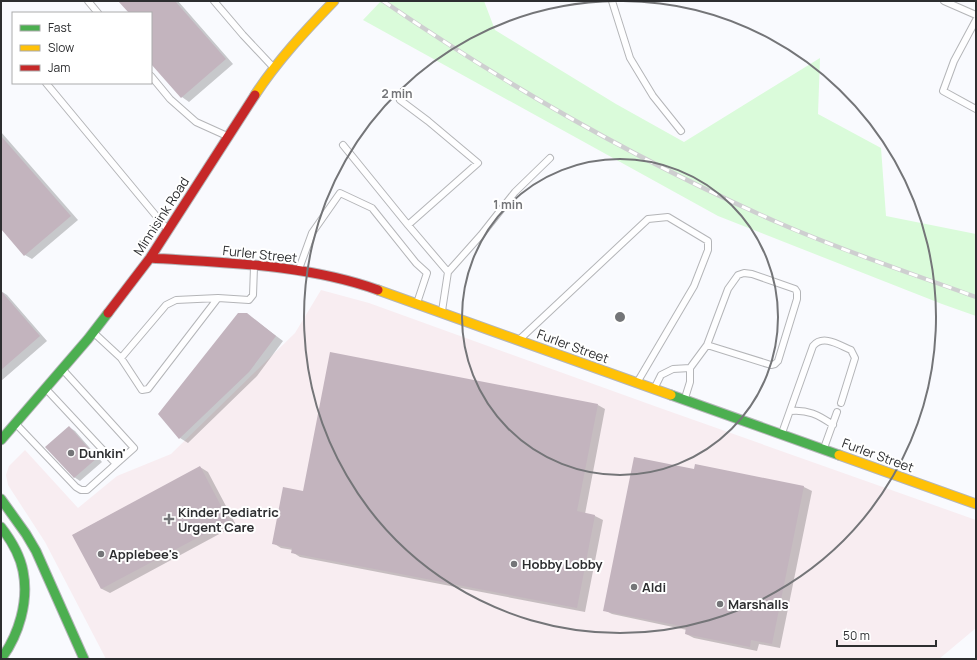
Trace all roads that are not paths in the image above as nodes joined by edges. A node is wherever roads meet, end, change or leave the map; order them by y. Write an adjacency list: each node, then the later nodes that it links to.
1 (88, 1): 6 (lane)
2 (214, 1): 9 (lane)
3 (612, 1): 14 (lane)
4 (944, 1): 7 (lane)
5 (333, 2): 9 (main road, Minnisink Road)
6 (97, 12)
7 (976, 15)
8 (976, 20): 13 (lane)
9 (274, 68): 15 (main road, Minnisink Road)
10 (152, 77): 15 (lane)
11 (47, 84): 19 (lane)
12 (400, 100): 18 (lane)
13 (976, 109)
14 (681, 131)
15 (228, 136): 19 (main road, Minnisink Road)
16 (343, 145): 18 (lane)
17 (550, 158): 23 (lane)
18 (408, 225): 23 (lane)
19 (168, 230): 20 (main road, Minnisink Road)
20 (150, 258): 21 (main road, Furler Street); 27 (main road, Minnisink Road)
21 (255, 265): 22 (main road, Furler Street); 24 (lane)
22 (299, 270): 25 (main road, Furler Street); 25 (lane)
23 (448, 272): 26 (lane)
24 (218, 298): 30 (lane); 30 (lane)
25 (416, 304): 26 (main road, Furler Street)
26 (442, 313): 28 (main road, Furler Street)
27 (93, 332): 30 (lane); 32 (main road, Minnisink Road)
28 (519, 340): 33 (main road, Furler Street); 33 (lane)
29 (707, 345): 29 (lane); 31 (lane)
30 (121, 358)
31 (690, 368): 35 (lane); 36 (lane)
32 (62, 369): 34 (main road, Minnisink Road); 45 (lane)
33 (637, 383): 35 (main road, Furler Street)
34 (46, 389): 40 (main road, Minnisink Road); 45 (lane)
35 (654, 389): 36 (main road, Furler Street)
36 (684, 400): 42 (main road, Furler Street)
37 (841, 403): 38 (lane)
38 (790, 410): 41 (lane); 42 (lane)
39 (837, 412): 41 (lane)
40 (15, 423): 43 (main road, Minnisink Road); 45 (lane)
41 (833, 425): 44 (lane)
42 (781, 434): 44 (main road, Furler Street)
43 (1, 440)
44 (824, 449): 47 (main road, Furler Street)
45 (116, 464)
46 (1, 499): 50 (main road)
47 (976, 504)
48 (1, 527): 49 (main road)
49 (1, 659)
50 (84, 659)

